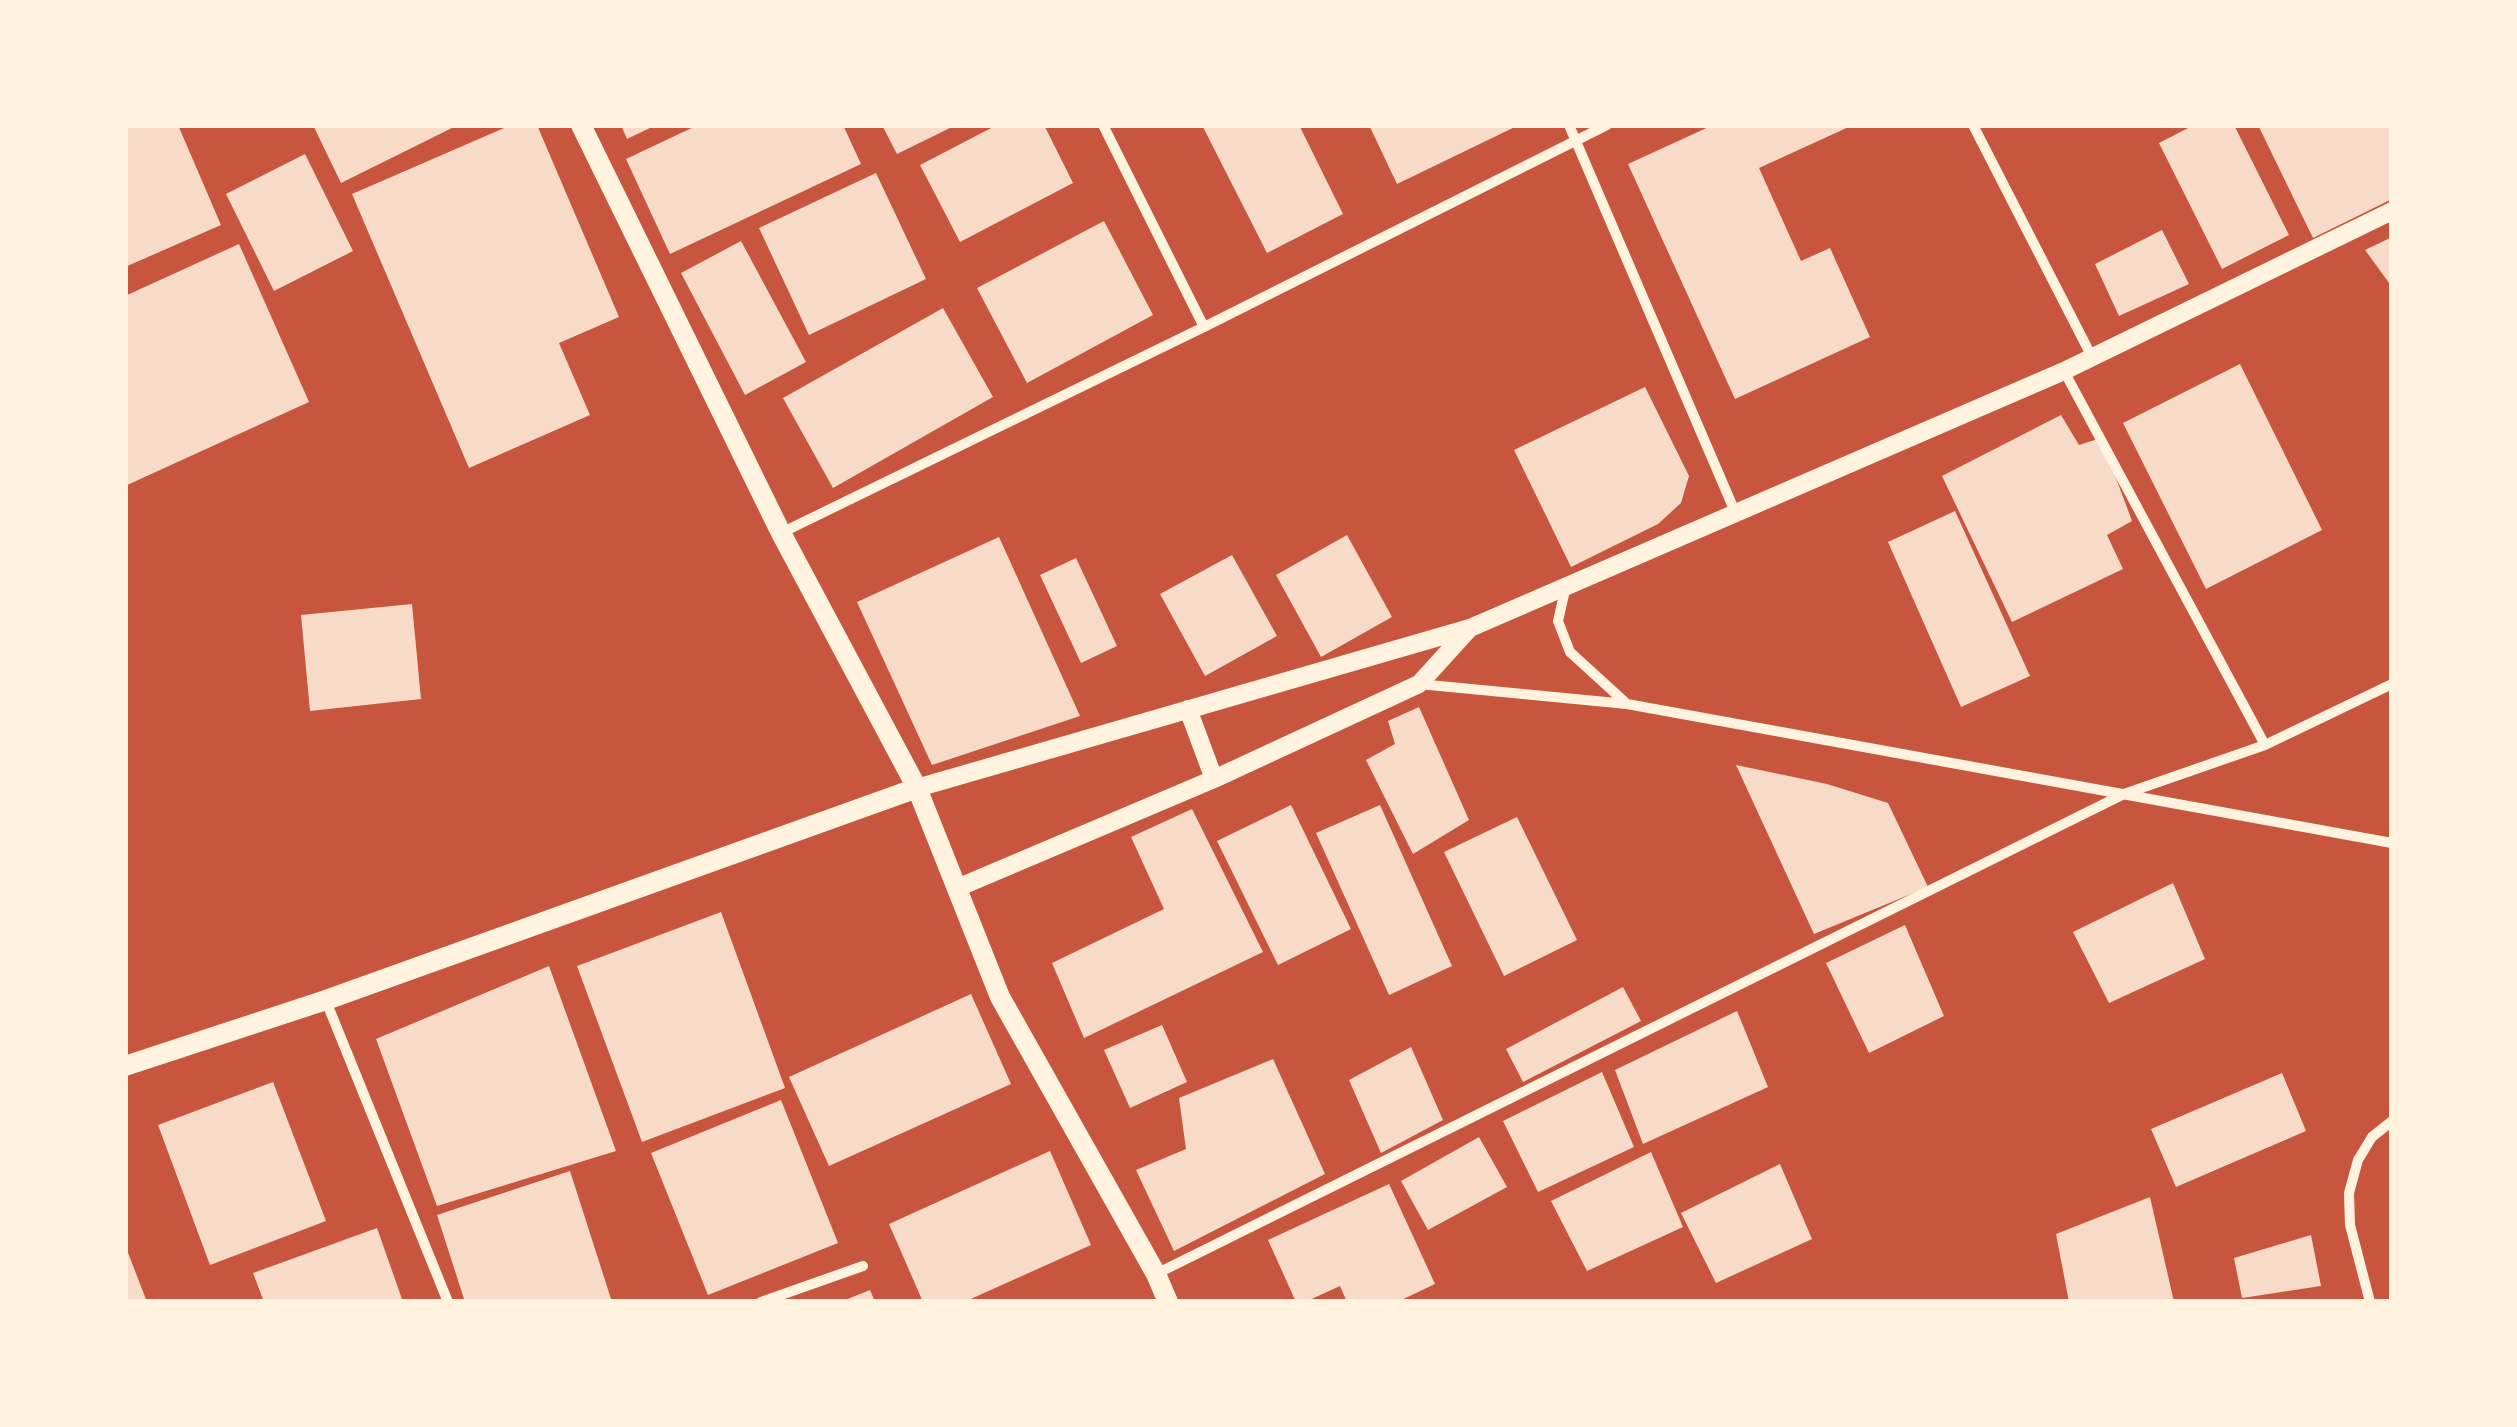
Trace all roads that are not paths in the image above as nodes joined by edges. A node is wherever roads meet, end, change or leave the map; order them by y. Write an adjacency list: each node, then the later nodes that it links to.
1 (582, 125): 12 (main road)
2 (1104, 125): 8 (street)
3 (1569, 125): 6 (street)
4 (1607, 125): 6 (street)
5 (1973, 125): 9 (street)
6 (1576, 140): 8 (street); 11 (street)
7 (2392, 211): 9 (street)
8 (1204, 327): 12 (street)
9 (2092, 357): 10 (street)
10 (2064, 371): 11 (street); 19 (street)
11 (1736, 515): 13 (street)
12 (780, 533): 21 (main road)
13 (1566, 586): 14 (street); 17 (street)
14 (1470, 628): 15 (street); 18 (street)
15 (1419, 684): 17 (street); 20 (street)
16 (2392, 684): 19 (street)
17 (1628, 704): 22 (street)
18 (1188, 710): 20 (street); 21 (street)
19 (2265, 745): 22 (street)
20 (1214, 779): 24 (street)
21 (917, 788): 24 (main road); 25 (main road)
22 (2124, 794): 23 (street); 29 (street)
23 (2392, 843)
24 (957, 888): 29 (main road)
25 (326, 1000): 26 (main road); 30 (street)
26 (125, 1066)
27 (2392, 1121): 33 (street)
28 (863, 1266): 31 (street)
29 (1156, 1274): 32 (main road)
30 (448, 1302)
31 (761, 1302)
32 (1168, 1302)
33 (2370, 1302)

